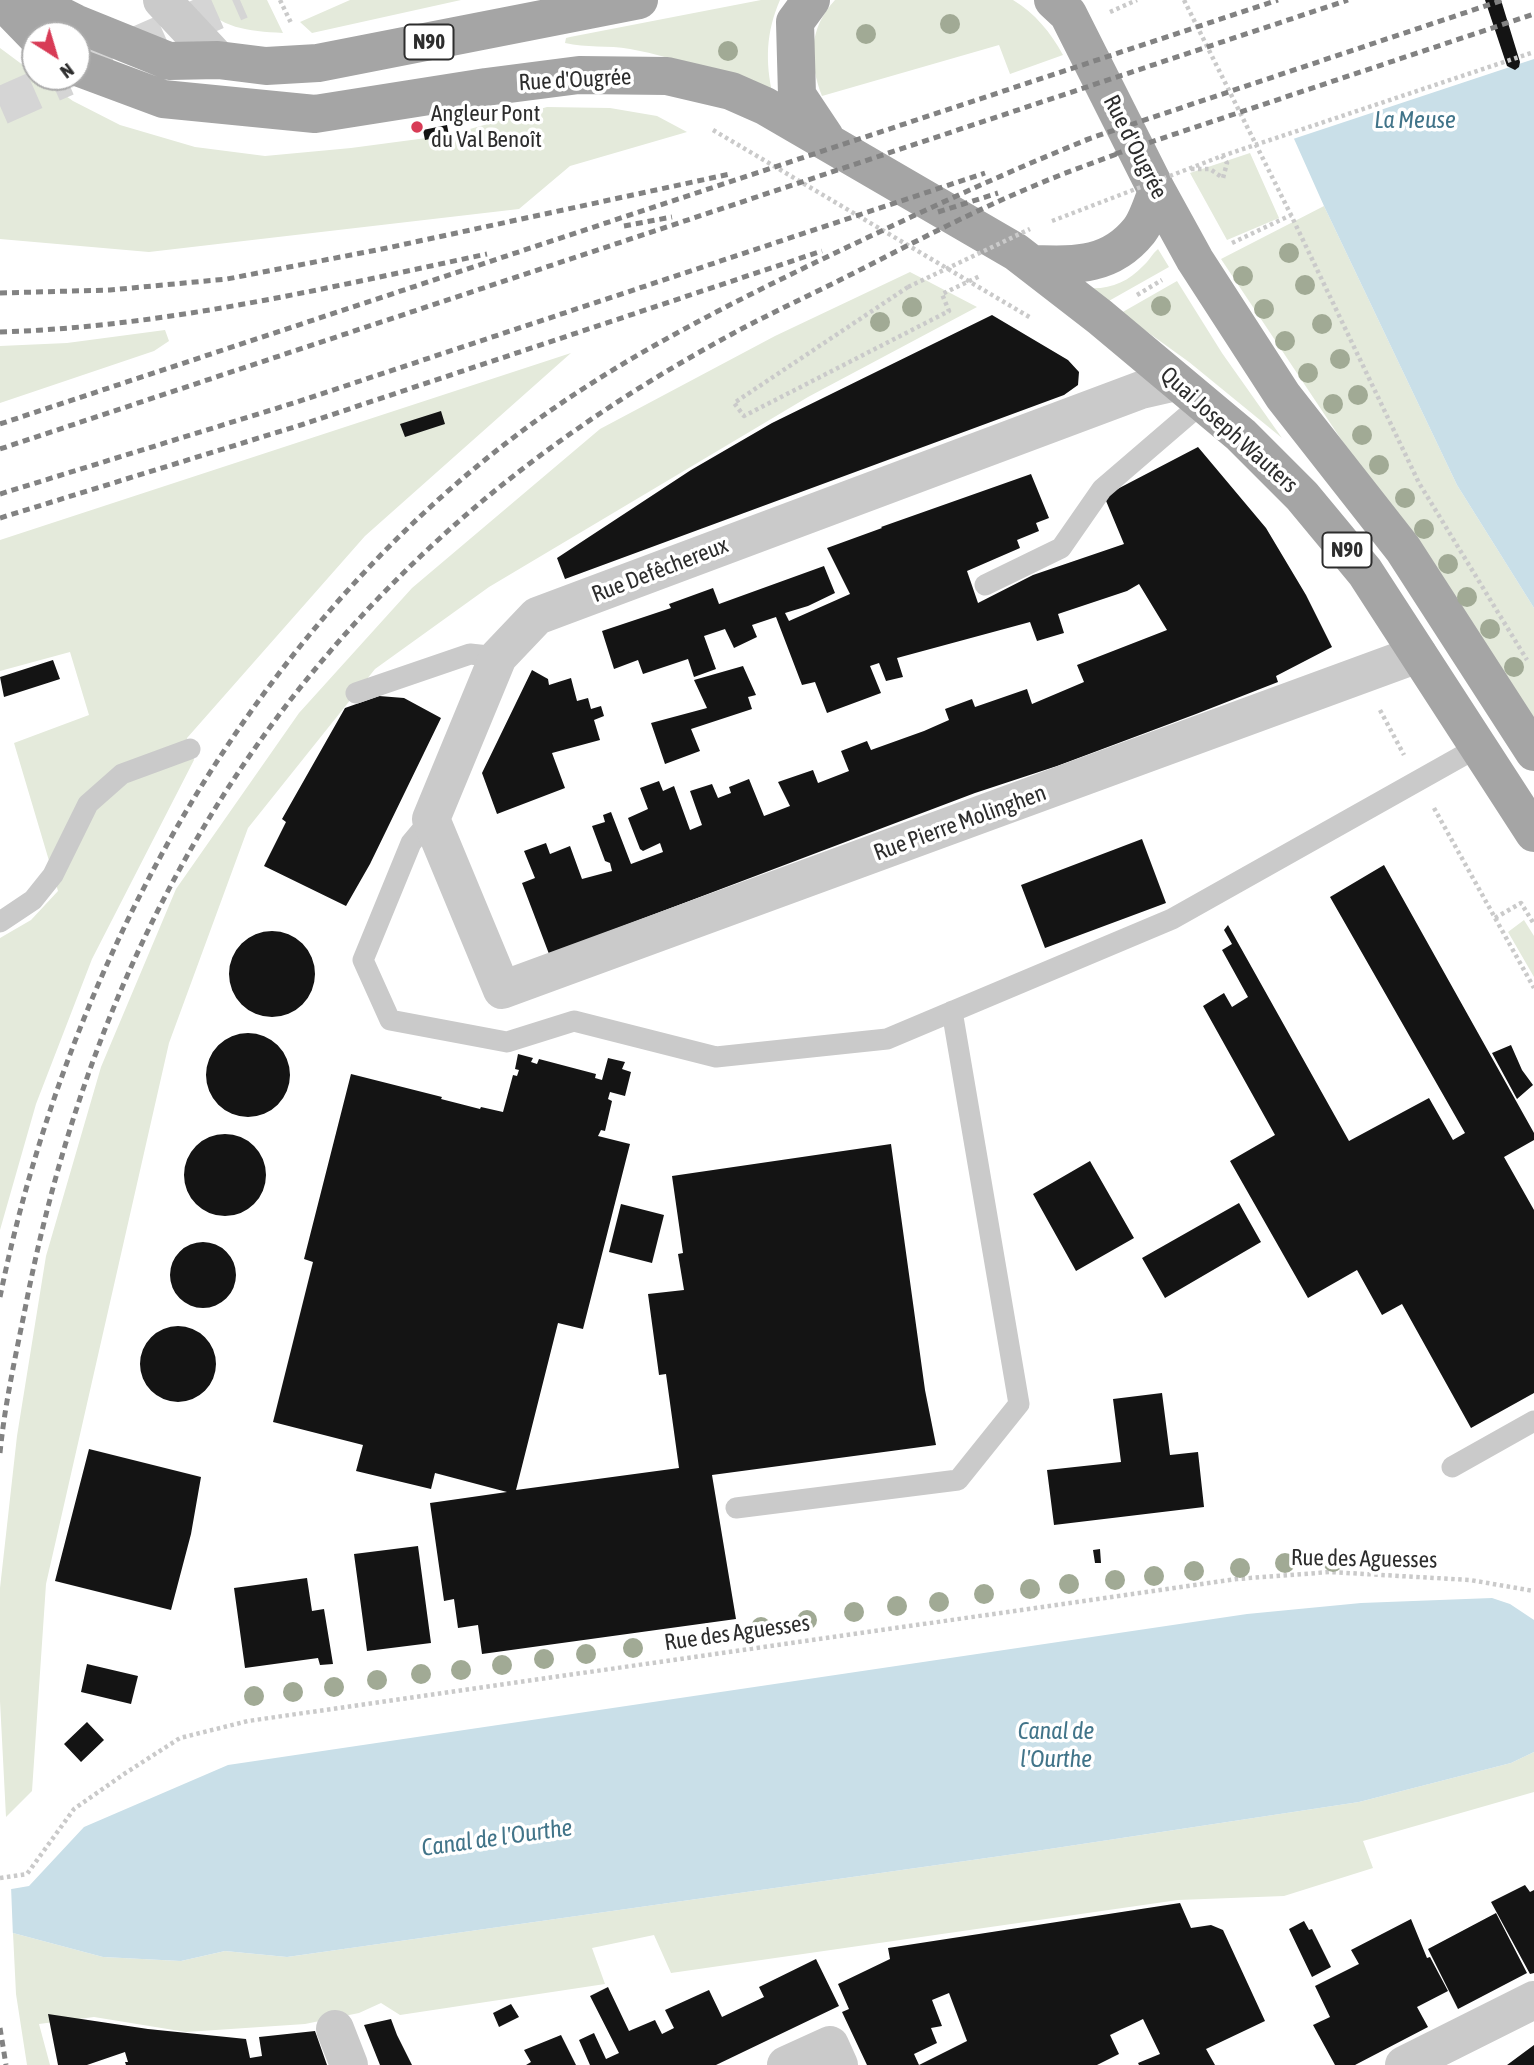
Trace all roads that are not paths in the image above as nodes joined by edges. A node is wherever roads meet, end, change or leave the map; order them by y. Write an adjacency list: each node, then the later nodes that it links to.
1 (1, 0): 7 (main road)
2 (30, 0): 8 (main road, N90)
3 (162, 0): 8 (street)
4 (639, 0): 8 (main road, N90)
5 (811, 0): 10 (main road, N90)
6 (1053, 0): 11 (main road, Rue d'Ougrée / N90)
7 (21, 21)
8 (218, 60)
9 (91, 73): 10 (main road, Rue d'Ougrée / N90)
10 (828, 141): 12 (main road, Rue d'Ougrée / N90)
11 (1170, 181): 12 (main road); 20 (main road, Rue d'Ougrée / N90)
12 (1032, 247): 13 (main road, Quai Joseph Wauters / N90)
13 (1189, 393): 14 (lane); 15 (main road, Quai Joseph Wauters / N90); 16 (street, Rue Defêchereux)
14 (985, 585)
15 (1418, 654): 18 (main road, Quai Joseph Wauters / N90); 21 (street, Rue Pierre Molinghen)
16 (498, 657): 17 (lane); 21 (street, Rue Defêchereux)
17 (356, 693)
18 (1478, 747): 22 (main road, Quai Joseph Wauters / N90); 24 (lane)
19 (190, 749): 23 (lane)
20 (1534, 752)
21 (430, 819): 24 (lane)
22 (1534, 833)
23 (0, 922)
24 (952, 1012): 27 (lane)
25 (1534, 1421): 26 (lane)
26 (1452, 1467)
27 (736, 1508)
28 (1534, 2000): 33 (street)
29 (335, 2029): 30 (street)
30 (349, 2065)
31 (786, 2065): 32 (street)
32 (839, 2065)
33 (1404, 2065)

